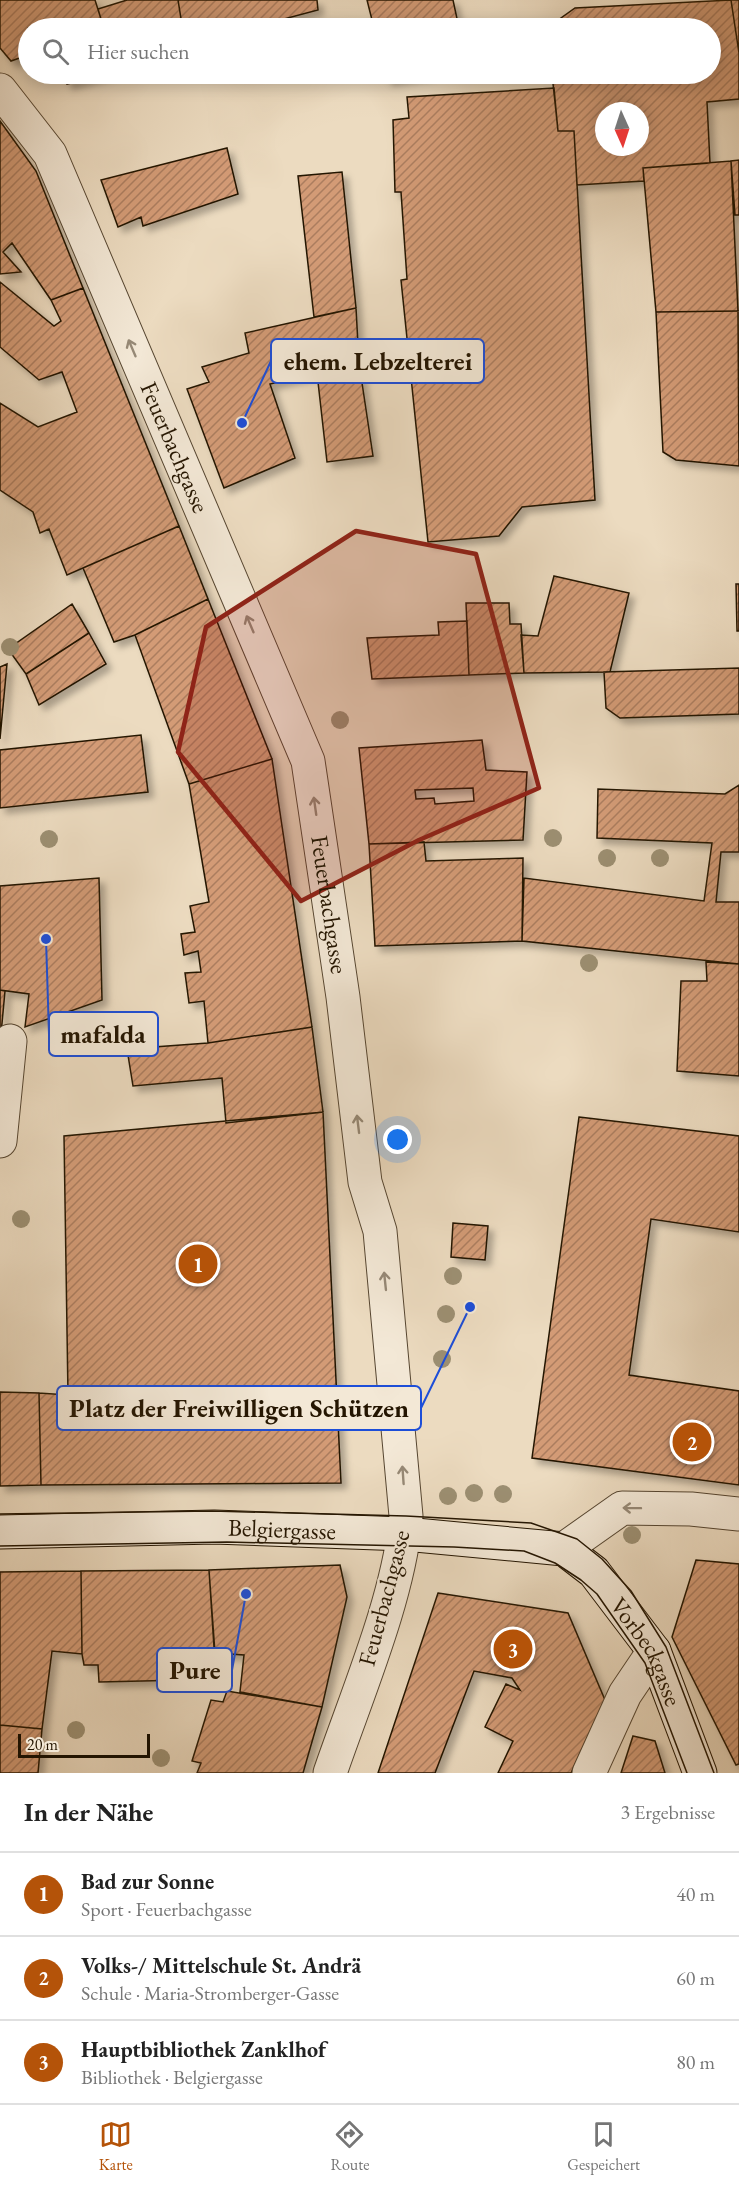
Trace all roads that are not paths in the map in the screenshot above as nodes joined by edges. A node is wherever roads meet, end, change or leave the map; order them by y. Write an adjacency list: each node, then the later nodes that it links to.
1 (0, 90): 6 (street, Feuerbachgasse, one-way to 1)
2 (10, 1041): 3 (street)
3 (0, 1140)
4 (739, 1514): 7 (street, one-way to 7)
5 (0, 1532): 6 (street, Belgiergasse)
6 (405, 1534): 7 (street, Belgiergasse); 9 (street, Feuerbachgasse)
7 (564, 1549): 8 (street, Vorbeckgasse)
8 (654, 1651): 10 (street); 11 (street, Vorbeckgasse)
9 (330, 1773)
10 (589, 1773)
11 (700, 1773)

